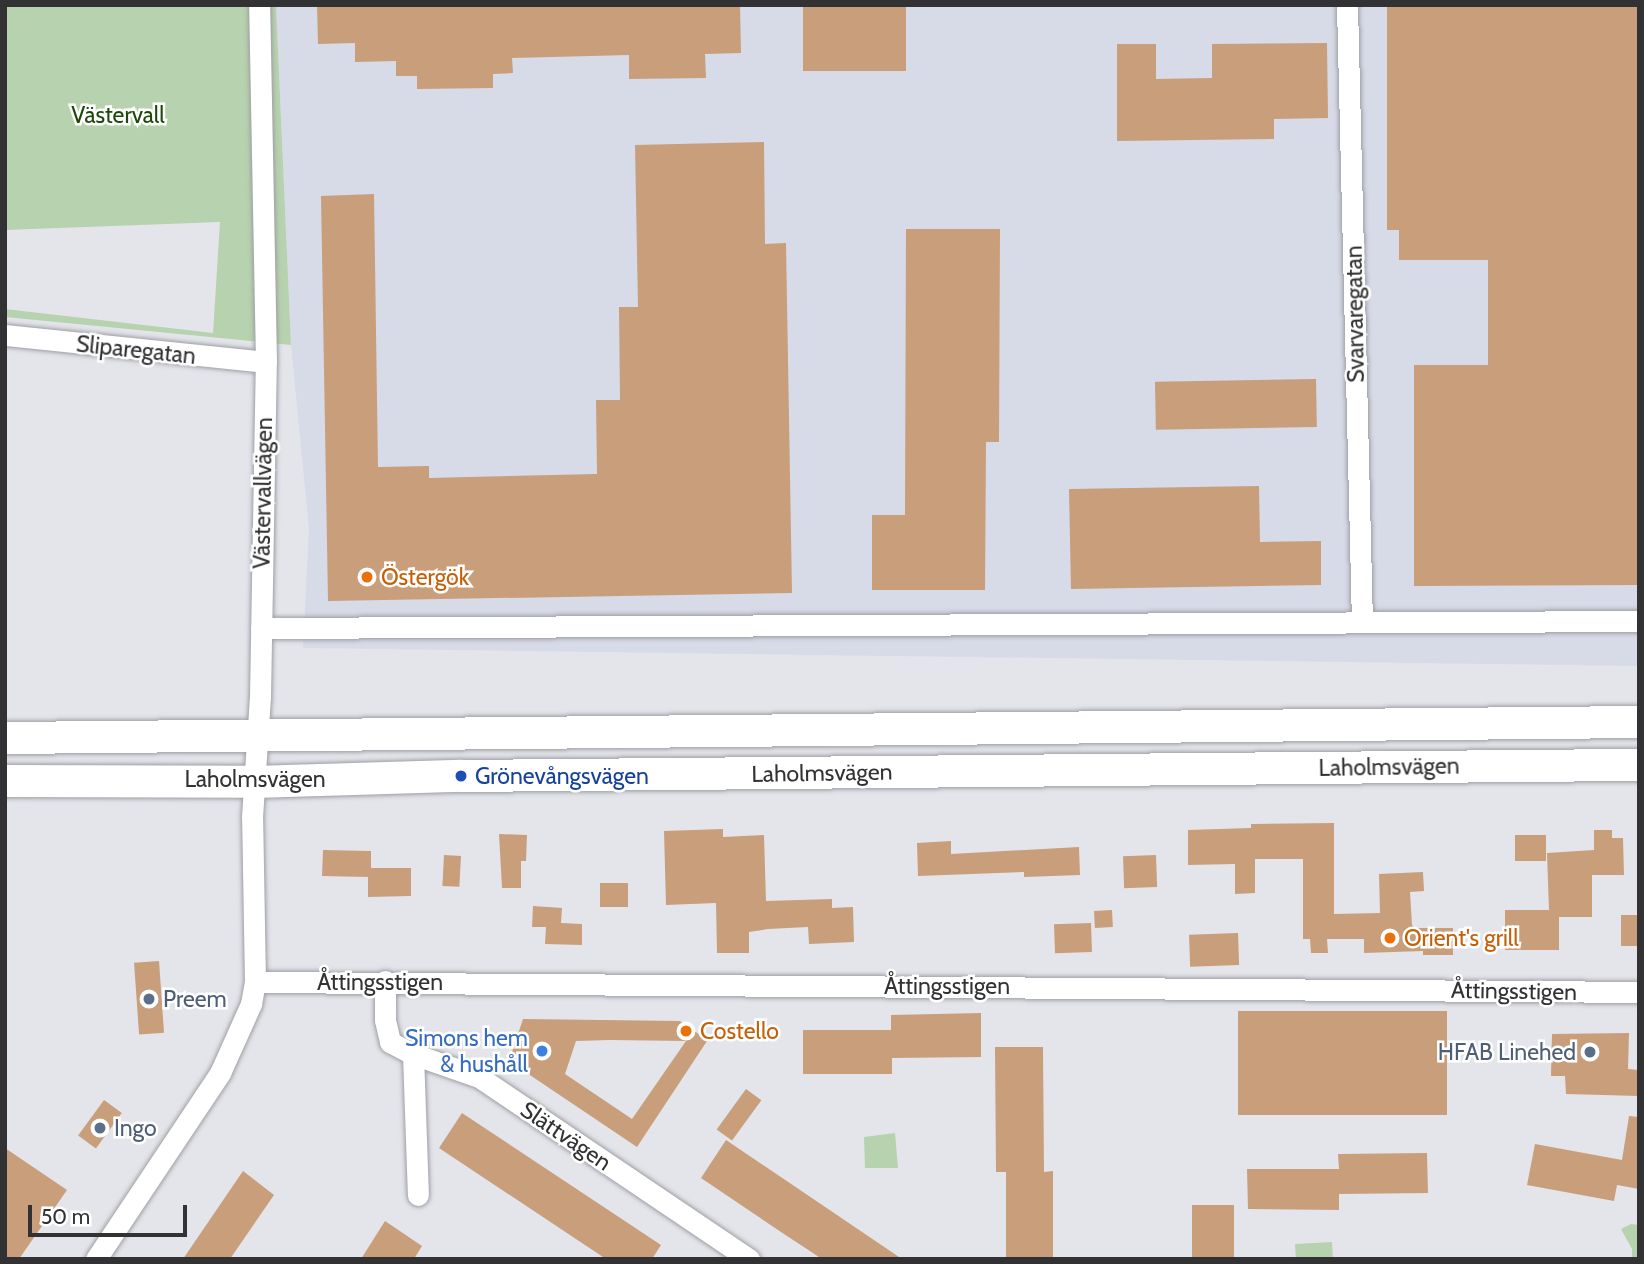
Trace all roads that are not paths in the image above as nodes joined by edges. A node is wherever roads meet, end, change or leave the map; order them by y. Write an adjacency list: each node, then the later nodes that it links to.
1 (259, 5): 4 (street, Västervallvägen)
2 (1347, 5): 6 (street, Svarvaregatan)
3 (5, 335): 4 (street, Sliparegatan)
4 (266, 362): 7 (street, Västervallvägen)
5 (1639, 621): 6 (street)
6 (1362, 622): 7 (street)
7 (261, 628): 9 (street, Västervallvägen)
8 (1639, 722): 9 (highway, Laholmsvägen)
9 (257, 736): 10 (highway, Laholmsvägen); 13 (street, Västervallvägen)
10 (5, 738)
11 (1639, 765): 13 (highway, Laholmsvägen)
12 (5, 781): 13 (highway, Laholmsvägen)
13 (254, 782): 15 (street, Västervallvägen)
14 (385, 981): 15 (street, Åttingsstigen); 16 (street, Åttingsstigen); 17 (street, Slättvägen)
15 (255, 982): 19 (street)
16 (1639, 992)
17 (413, 1054): 18 (street); 20 (street, Slättvägen)
18 (418, 1195)
19 (96, 1259)
20 (749, 1259)

